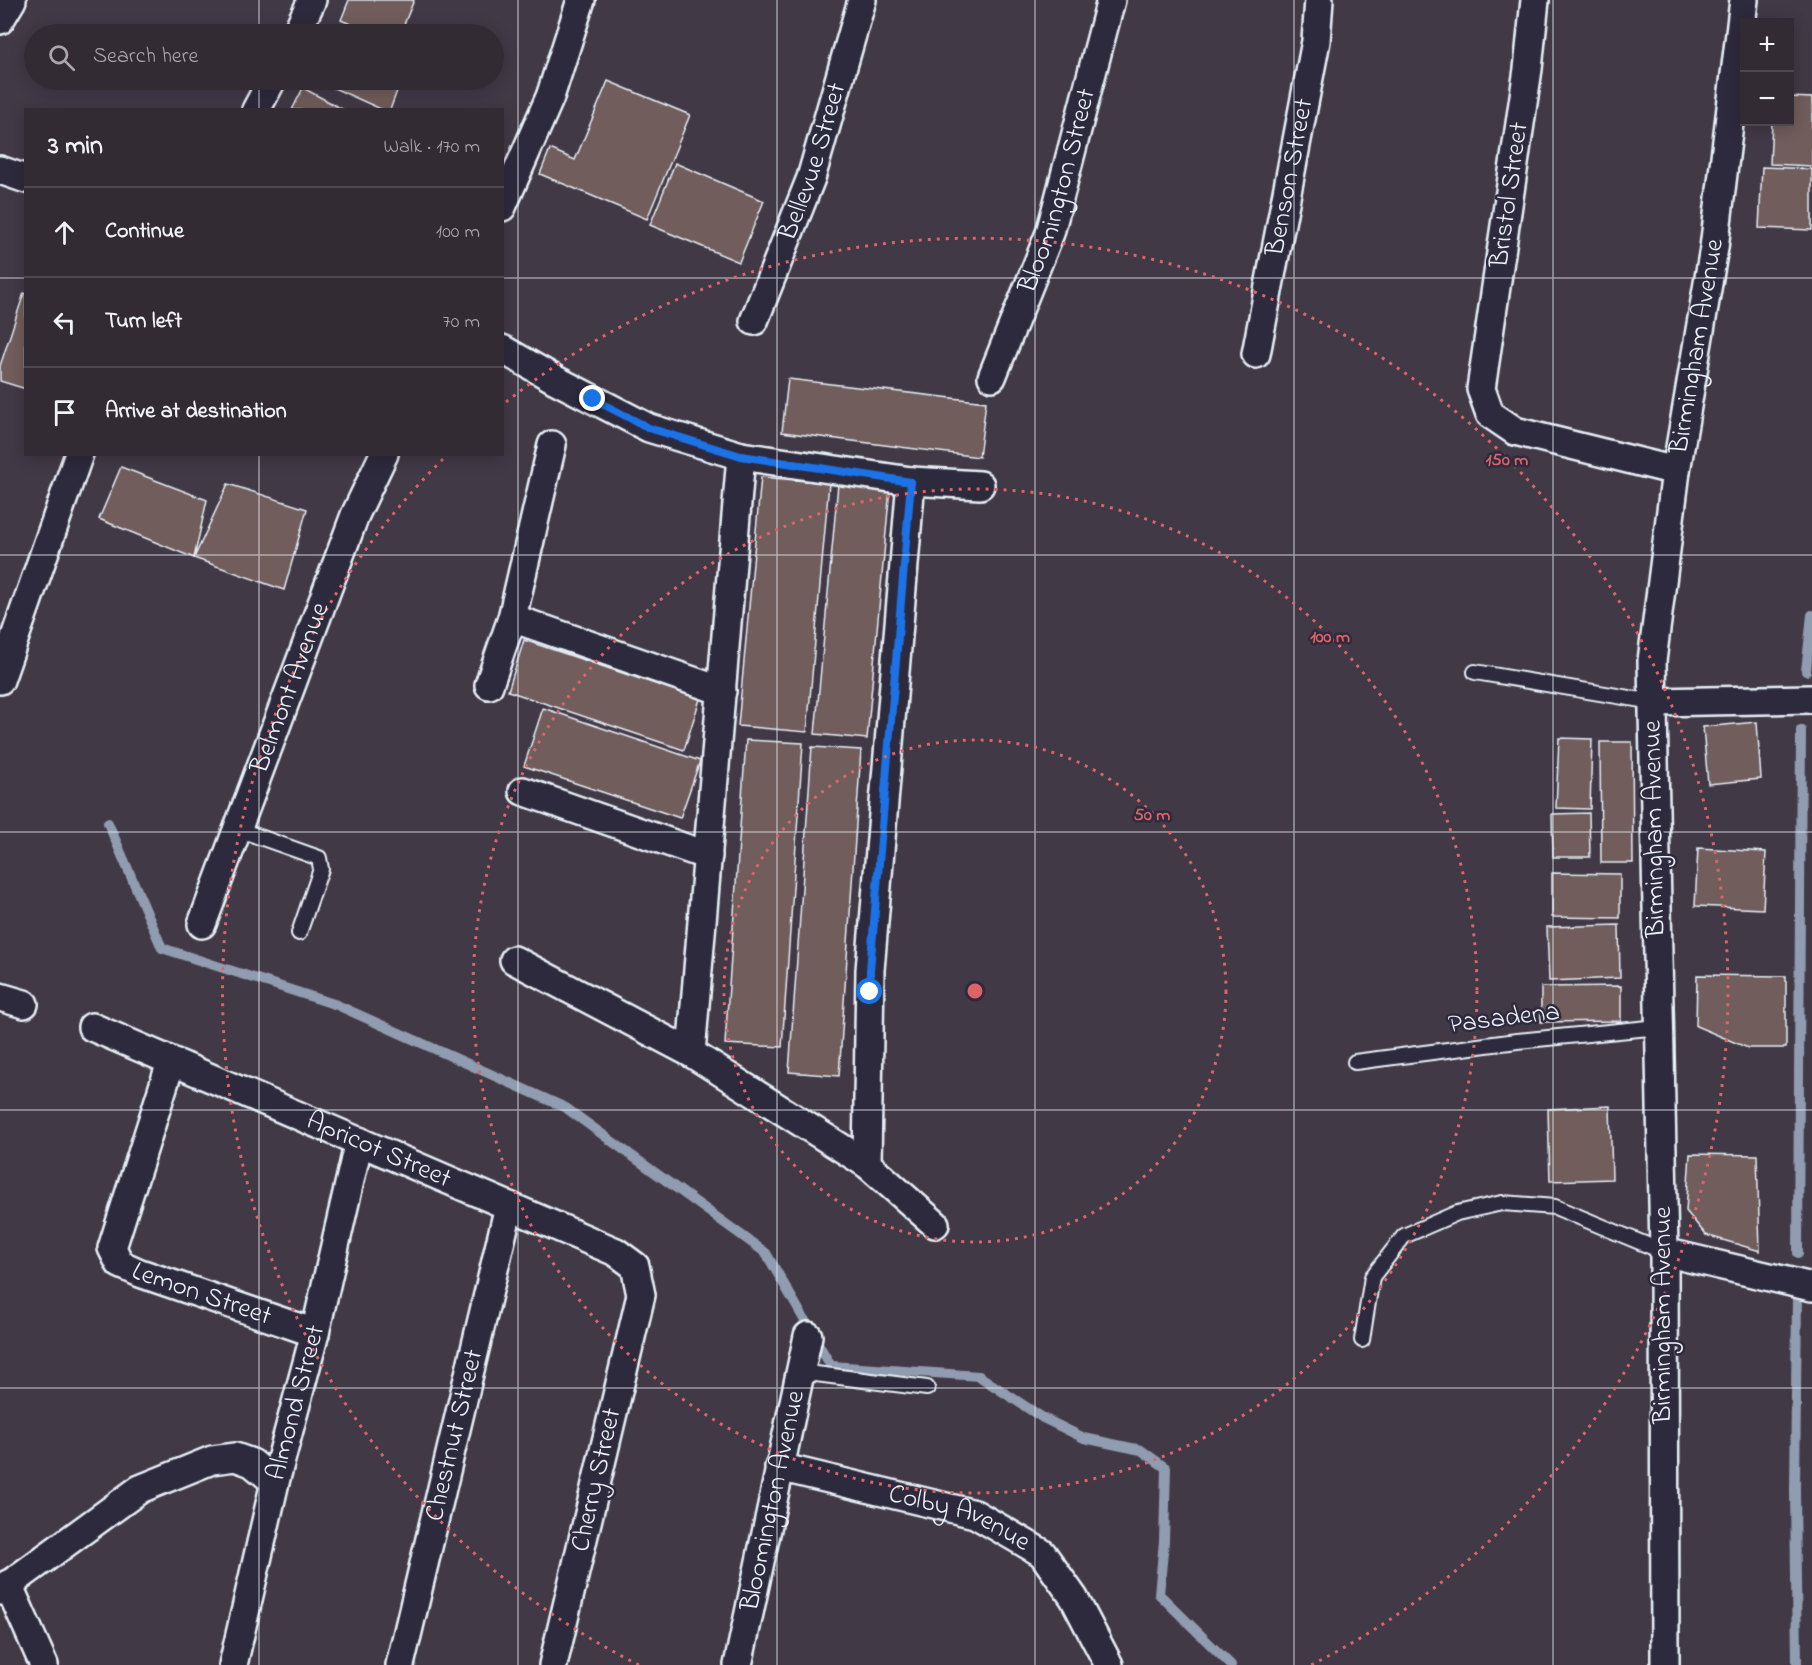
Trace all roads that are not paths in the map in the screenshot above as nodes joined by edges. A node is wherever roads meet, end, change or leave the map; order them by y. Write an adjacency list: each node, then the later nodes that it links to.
1 (12, 0): 9 (street)
2 (312, 0): 10 (street)
3 (581, 0): 15 (street)
4 (862, 0): 16 (street, Bellevue Street)
5 (1111, 0): 19 (street, Bloomington Street)
6 (1319, 0): 18 (street, Benson Street)
7 (1535, 0): 24 (street, Bristol Street)
8 (1744, 0): 24 (street, Birmingham Avenue)
9 (0, 20)
10 (301, 24)
11 (267, 90): 12 (street)
12 (257, 108)
13 (0, 170): 14 (street)
14 (24, 178)
15 (504, 202)
16 (754, 321)
17 (504, 350): 23 (street)
18 (1256, 354)
19 (992, 377)
20 (552, 445): 27 (street)
21 (78, 456): 29 (street)
22 (383, 456): 35 (street, Belmont Avenue)
23 (741, 456): 25 (street); 31 (street)
24 (1676, 471): 33 (street, Birmingham Avenue)
25 (911, 482): 26 (street); 46 (street)
26 (980, 485)
27 (512, 618): 30 (street); 31 (street)
28 (1476, 672): 33 (lane)
29 (0, 680)
30 (489, 685)
31 (722, 691): 36 (street)
32 (1812, 699): 33 (street)
33 (1653, 702): 41 (street, Birmingham Avenue)
34 (523, 791): 36 (street)
35 (237, 829): 37 (street, Belmont Avenue); 38 (lane)
36 (708, 856): 42 (street)
37 (201, 924)
38 (299, 933)
39 (514, 960): 42 (street)
40 (92, 1027): 43 (street, Apricot Street)
41 (1659, 1027): 44 (lane, Pasadena); 49 (street, Birmingham Avenue)
42 (691, 1053): 46 (street)
43 (171, 1062): 45 (street, Apricot Street); 52 (street, Lemon Street)
44 (1356, 1062)
45 (359, 1141): 47 (street, Apricot Street); 52 (street, Almond Street)
46 (867, 1164): 48 (street)
47 (509, 1206): 51 (street, Apricot Street); 63 (street, Chestnut Street)
48 (935, 1224)
49 (1664, 1252): 50 (street); 54 (lane); 66 (street, Birmingham Avenue)
50 (1812, 1287)
51 (641, 1295): 64 (street, Cherry Street)
52 (315, 1334): 58 (street, Almond Street)
53 (808, 1336): 55 (street, Bloomington Avenue)
54 (1362, 1340)
55 (800, 1372): 56 (lane); 57 (street, Bloomington Avenue)
56 (927, 1388)
57 (779, 1467): 60 (street, Colby Avenue); 65 (street, Bloomington Avenue)
58 (275, 1482): 59 (street); 62 (street, Almond Street)
59 (4, 1587): 61 (street)
60 (1107, 1664)
61 (44, 1665)
62 (233, 1665)
63 (400, 1665)
64 (553, 1665)
65 (738, 1665)
66 (1665, 1665)

